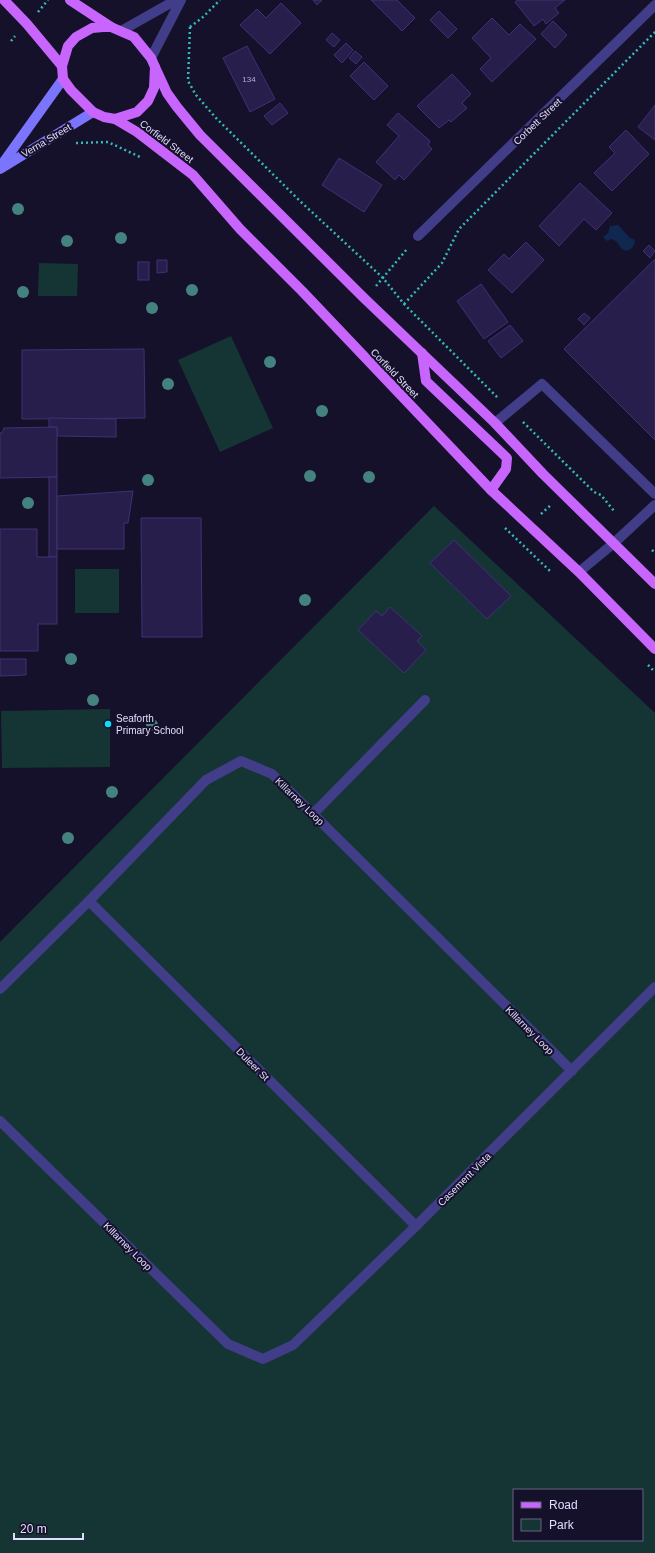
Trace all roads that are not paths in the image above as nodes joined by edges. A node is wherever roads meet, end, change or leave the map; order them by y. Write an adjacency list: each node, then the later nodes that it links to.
1 (4, 0): 8 (main road)
2 (70, 0): 6 (main road)
3 (176, 0): 6 (street)
4 (181, 0): 7 (street)
5 (655, 5): 13 (street, Corbett Street)
6 (116, 29): 7 (main road); 8 (main road)
7 (153, 63): 11 (main road); 14 (main road)
8 (62, 66): 9 (main road)
9 (64, 79): 10 (main road); 12 (main road, Verna Street)
10 (93, 112): 11 (main road); 12 (main road, Verna Street)
11 (115, 119): 16 (main road, Corfield Street)
12 (0, 168)
13 (418, 236)
14 (422, 353): 15 (main road); 16 (main road)
15 (495, 423): 17 (street); 19 (main road)
16 (491, 490): 20 (main road, Corfield Street)
17 (655, 494)
18 (655, 505): 19 (street)
19 (614, 543): 20 (street); 21 (main road)
20 (579, 572): 22 (main road, Corfield Street)
21 (655, 584)
22 (655, 649)
23 (425, 700): 24 (street)
24 (314, 814): 25 (street, Killarney Loop); 28 (street, Killarney Loop)
25 (89, 901): 27 (street, Killarney Loop); 30 (street, Duleer St)
26 (655, 987): 28 (street, Casement Vista)
27 (0, 989)
28 (572, 1071): 30 (street, Casement Vista)
29 (0, 1121): 31 (street, Killarney Loop)
30 (416, 1226): 31 (street, Casement Vista)
31 (263, 1359)

